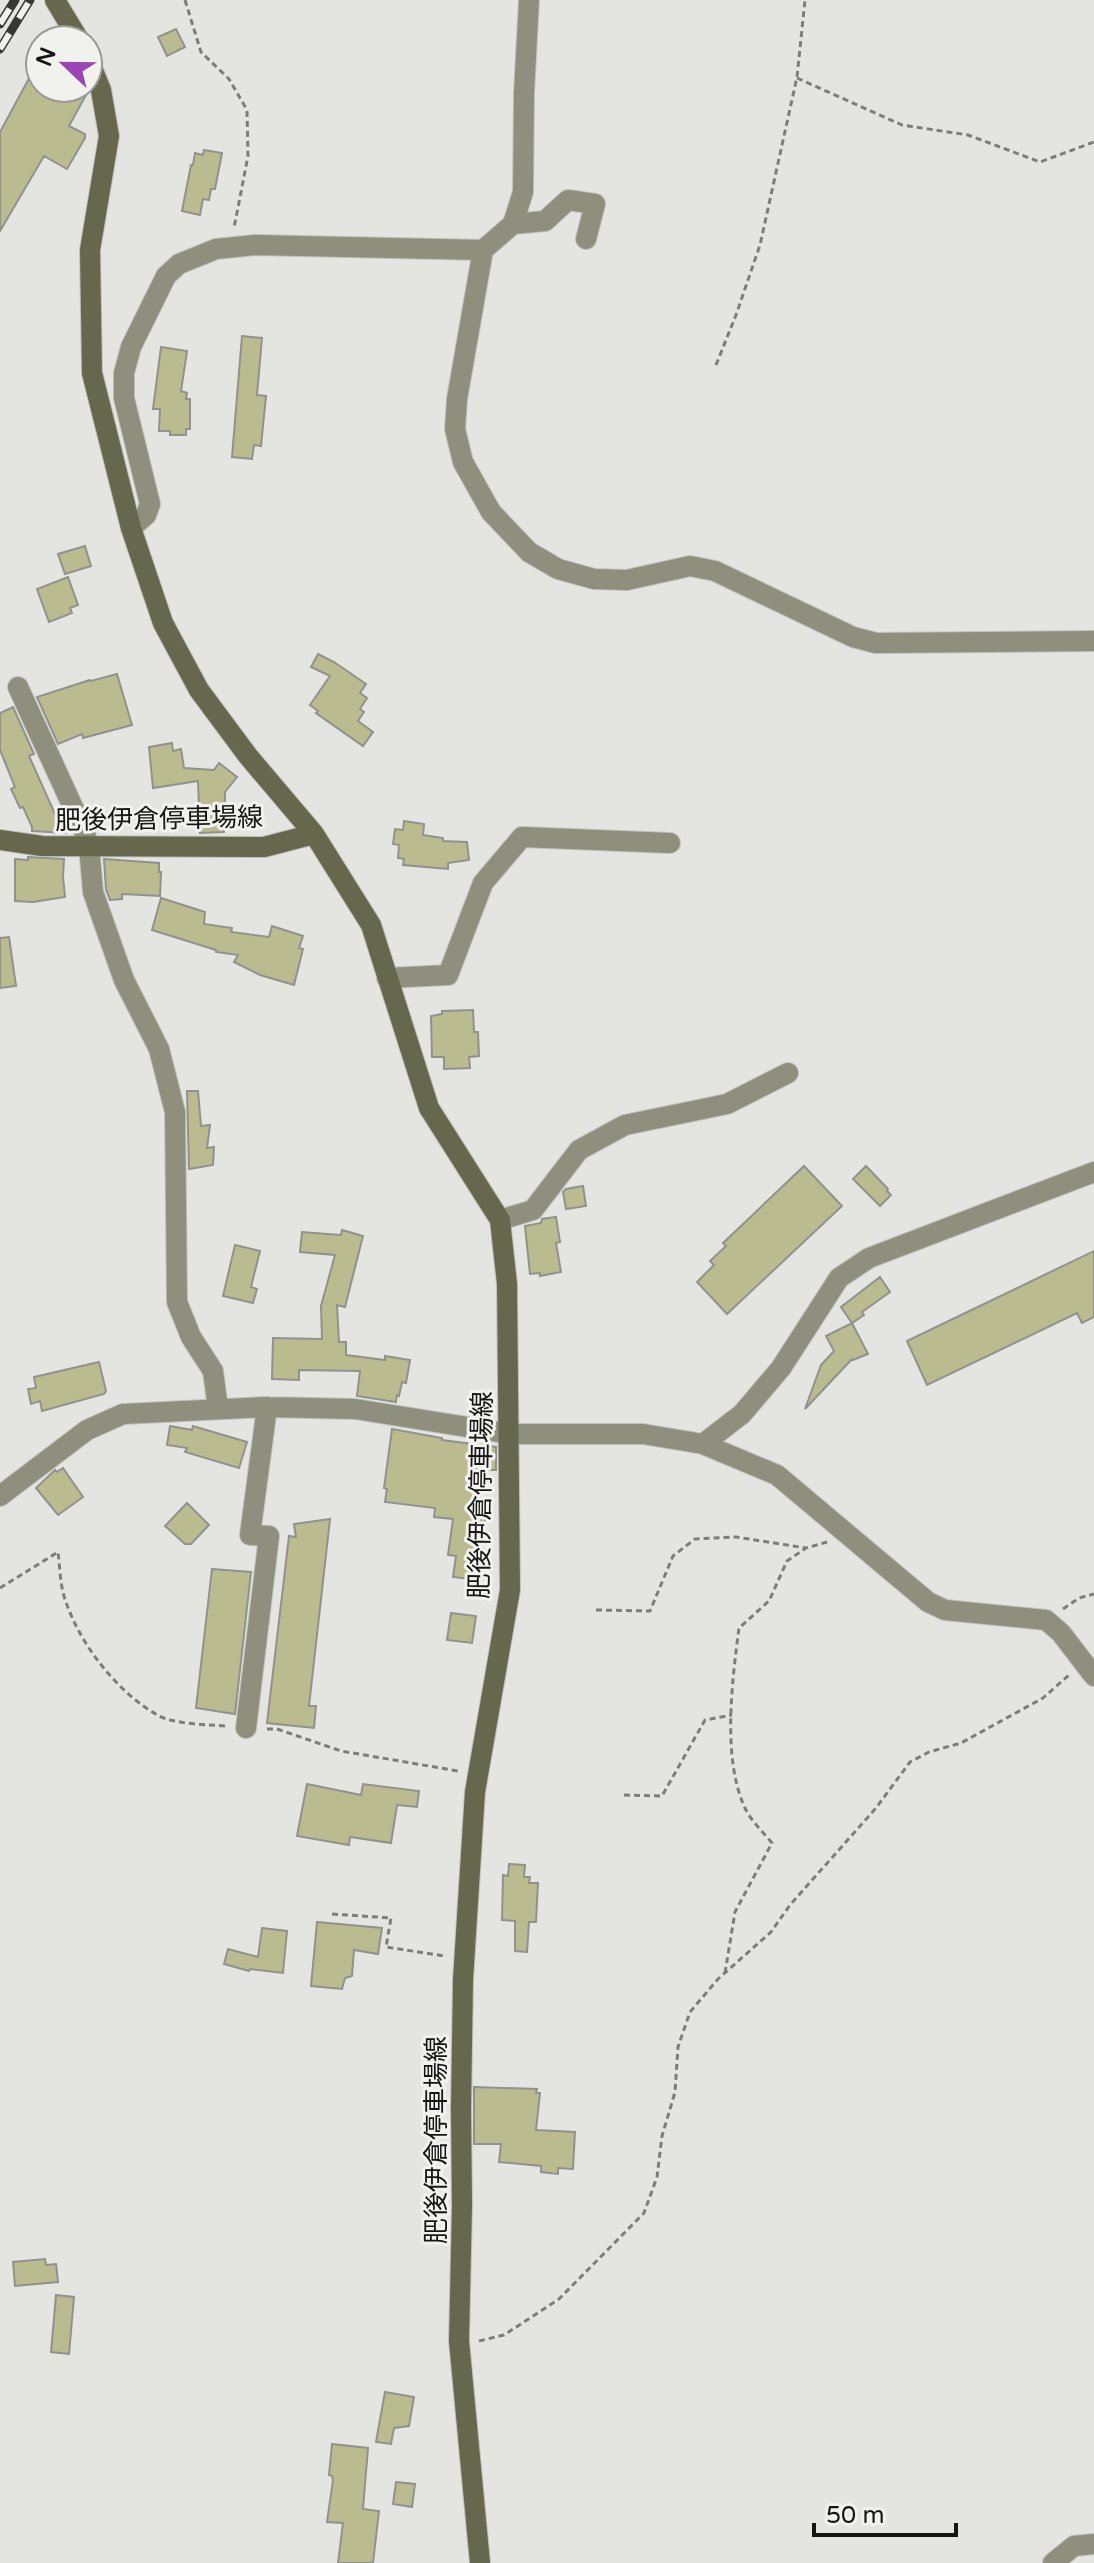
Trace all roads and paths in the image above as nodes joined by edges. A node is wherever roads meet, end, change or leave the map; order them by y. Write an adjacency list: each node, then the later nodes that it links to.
1 (185, 0): 11 (path)
2 (529, 0): 9 (street)
3 (805, 0): 6 (path)
4 (56, 2): 5 (main road)
5 (69, 24)
6 (797, 77): 8 (path); 13 (path)
7 (103, 104): 14 (main road)
8 (1094, 142)
9 (513, 224): 10 (street); 12 (street)
10 (586, 239)
11 (231, 247): 12 (street); 14 (street)
12 (483, 250): 15 (street)
13 (716, 365)
14 (131, 528): 17 (main road)
15 (1094, 641)
16 (18, 687): 20 (street)
17 (314, 834): 20 (main road, 肥後伊倉停車場線); 21 (main road, 肥後伊倉停車場線)
18 (0, 840): 20 (main road, 肥後伊倉停車場線)
19 (670, 843): 21 (street)
20 (89, 846): 26 (street)
21 (387, 978): 24 (main road, 肥後伊倉停車場線)
22 (788, 1073): 24 (street)
23 (1094, 1172): 28 (street)
24 (500, 1220): 27 (main road, 肥後伊倉停車場線)
25 (267, 1407): 26 (street); 27 (street); 38 (street)
26 (218, 1409): 29 (street)
27 (510, 1434): 28 (street); 39 (main road, 肥後伊倉停車場線)
28 (703, 1444): 30 (street)
29 (0, 1496)
30 (850, 1536): 31 (path); 35 (street)
31 (806, 1548): 34 (path); 37 (path)
32 (0, 1588): 38 (path)
33 (1094, 1594): 35 (path)
34 (596, 1610)
35 (1046, 1620): 36 (street)
36 (1089, 1669): 43 (path)
37 (732, 1715): 40 (path); 43 (path)
38 (246, 1728): 39 (path)
39 (477, 1774): 42 (main road, 肥後伊倉停車場線)
40 (624, 1795)
41 (332, 1914): 42 (path)
42 (464, 1960): 44 (main road, 肥後伊倉停車場線)
43 (725, 1973): 44 (path)
44 (459, 2341): 46 (main road, 肥後伊倉停車場線)
45 (1094, 2544): 47 (street)
46 (480, 2563)
47 (1053, 2563)

